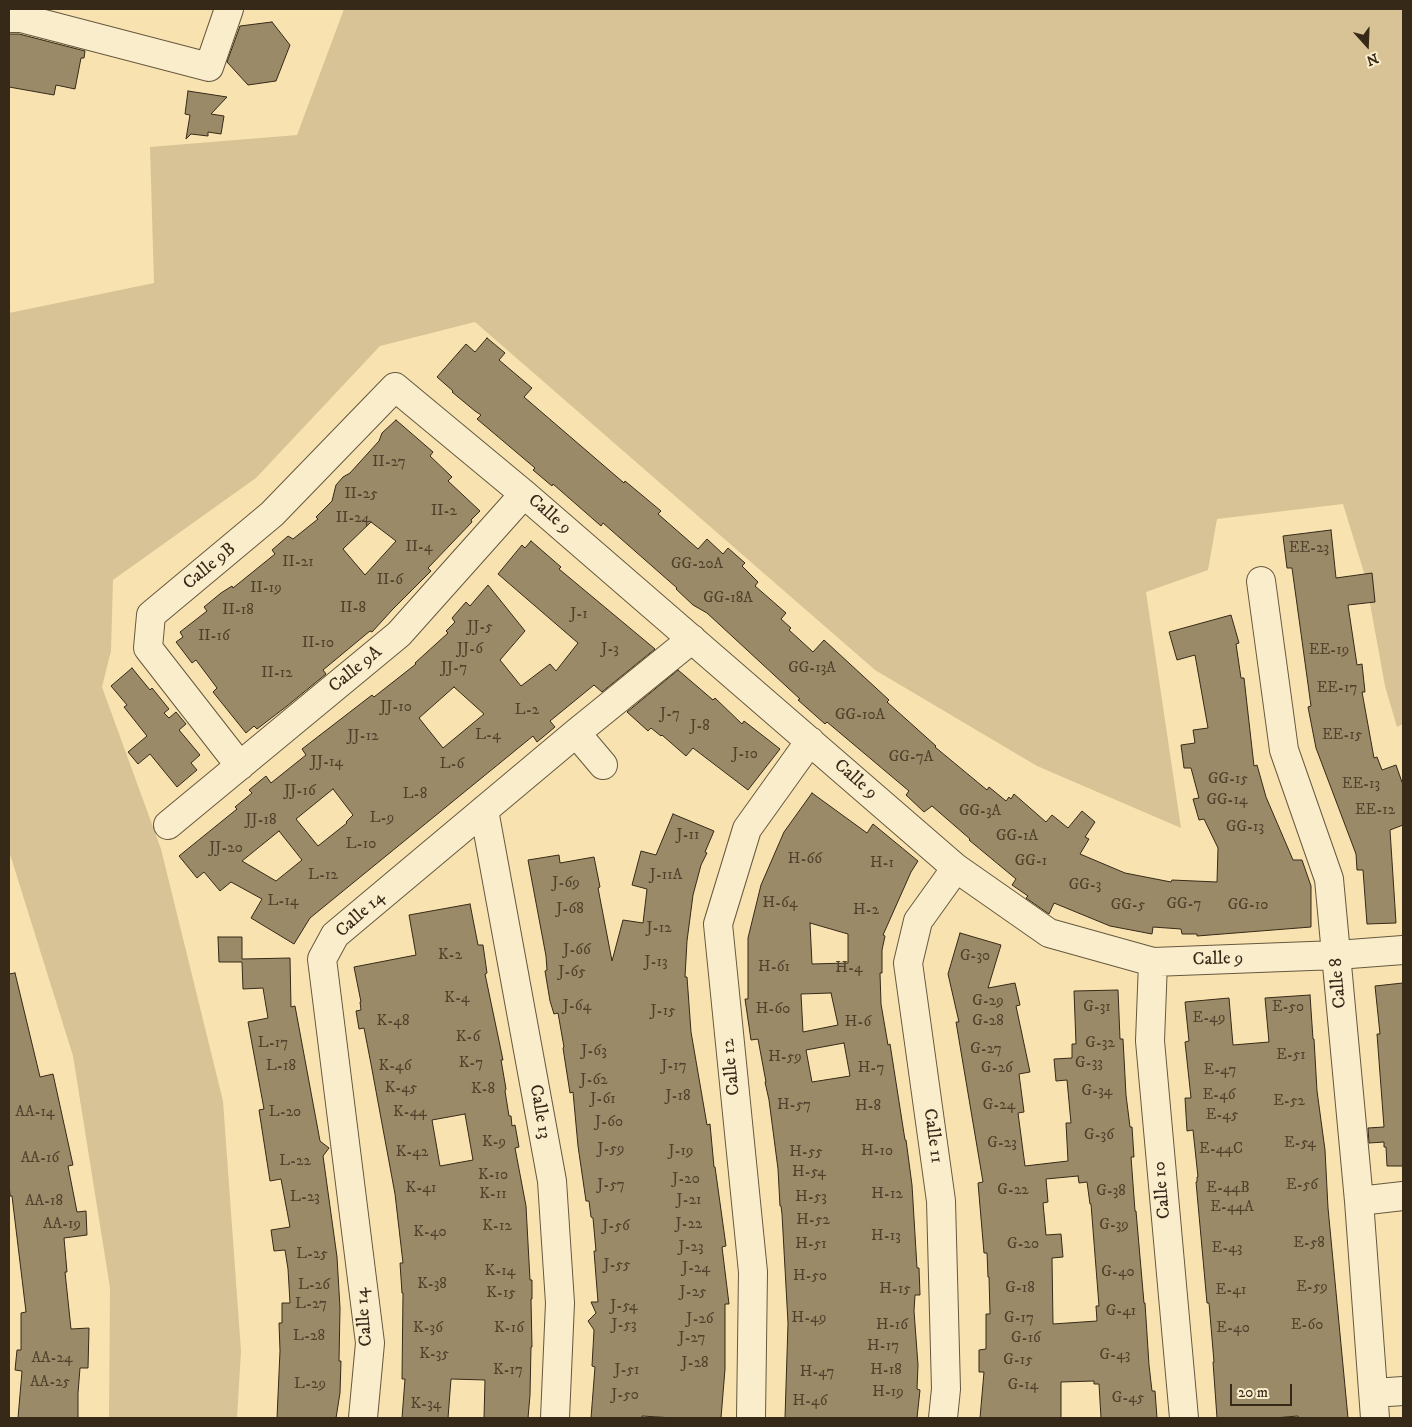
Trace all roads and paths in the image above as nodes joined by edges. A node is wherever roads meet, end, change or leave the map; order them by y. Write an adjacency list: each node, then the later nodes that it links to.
1 (230, 9): 2 (street)
2 (9, 18)
3 (395, 387): 4 (street, Calle 9); 10 (street, Calle 9B)
4 (524, 494): 6 (street, Calle 9); 10 (street, Calle 9A)
5 (1261, 581): 15 (street, Calle 8)
6 (692, 639): 7 (street, Calle 14); 8 (street, Calle 9)
7 (576, 733): 9 (street); 11 (street, Calle 14)
8 (810, 741): 13 (street, Calle 9); 23 (street, Calle 12)
9 (603, 765)
10 (240, 766): 12 (street, Calle 9A)
11 (484, 810): 21 (street, Calle 14); 22 (street, Calle 13)
12 (168, 825)
13 (956, 868): 16 (street, Calle 9); 24 (street, Calle 11)
14 (1403, 950): 15 (street, Calle 9)
15 (1337, 955): 16 (street, Calle 9); 18 (street, Calle 8)
16 (1153, 962): 25 (street, Calle 10)
17 (1403, 1196): 18 (street)
18 (1359, 1201): 20 (street, Calle 8)
19 (1403, 1391): 20 (street)
20 (1374, 1406)
21 (363, 1418)
22 (555, 1418)
23 (751, 1418)
24 (943, 1418)
25 (1184, 1418)

